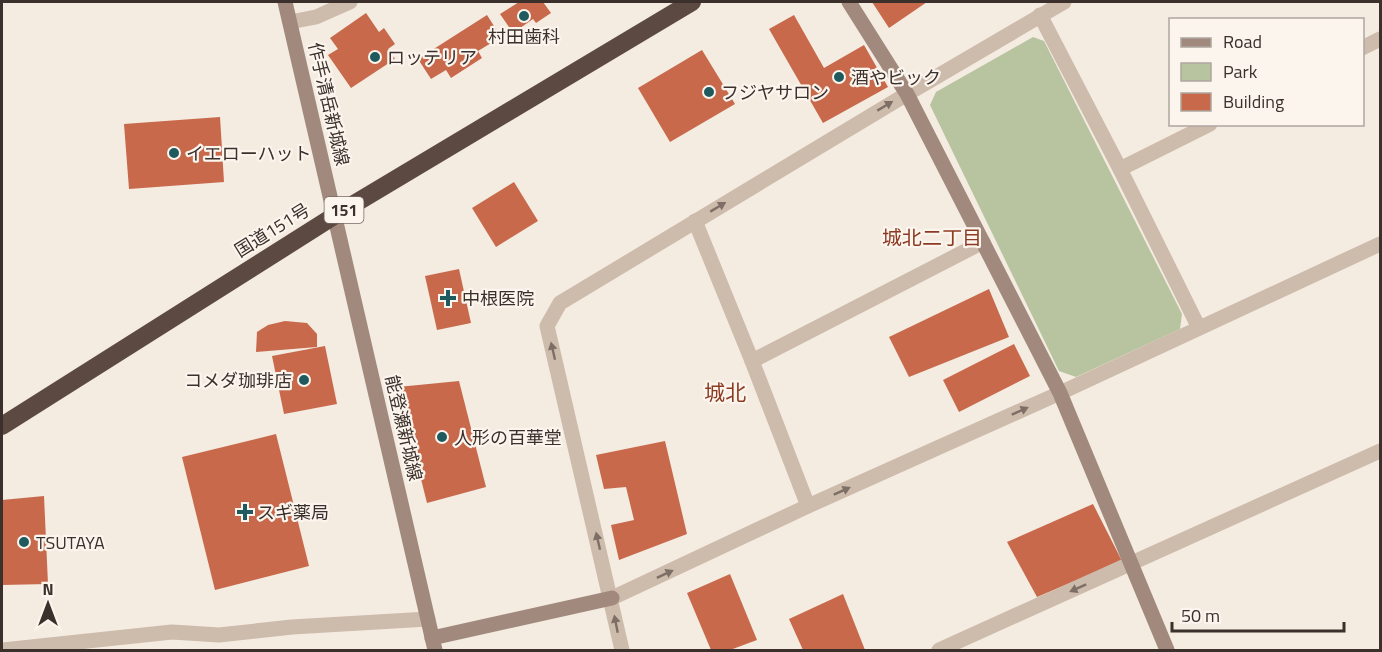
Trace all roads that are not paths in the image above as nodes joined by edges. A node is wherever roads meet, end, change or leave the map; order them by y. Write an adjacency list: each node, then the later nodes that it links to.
1 (285, 2): 7 (street, 作手清岳新城線)
2 (350, 2): 7 (street)
3 (692, 2): 13 (highway, 国道151号 / 151)
4 (849, 2): 10 (street)
5 (1064, 2): 6 (street)
6 (1040, 15): 10 (street); 12 (street)
7 (290, 22): 13 (street, 作手清岳新城線)
8 (1380, 39): 9 (street)
9 (1364, 47)
10 (907, 94): 14 (street, one-way to 10); 15 (street)
11 (1206, 126): 12 (street)
12 (1120, 169): 17 (street)
13 (334, 216): 20 (highway, 国道151号 / 151); 25 (street, 能登瀬新城線)
14 (695, 220): 18 (street); 24 (street, one-way to 14)
15 (983, 242): 18 (street); 19 (street)
16 (1380, 244): 17 (street)
17 (1199, 328): 19 (street)
18 (752, 361): 22 (street)
19 (1060, 393): 22 (street, one-way to 19); 23 (street)
20 (2, 426)
21 (1380, 452): 23 (street)
22 (808, 506): 24 (street, one-way to 22)
23 (1131, 564): 30 (street, one-way to 30); 31 (street)
24 (612, 598): 26 (street); 29 (street, one-way to 24)
25 (428, 619): 26 (street, 能登瀬新城線); 27 (street)
26 (433, 644)
27 (115, 645): 28 (street)
28 (3, 651)
29 (622, 651)
30 (939, 651)
31 (1167, 651)

